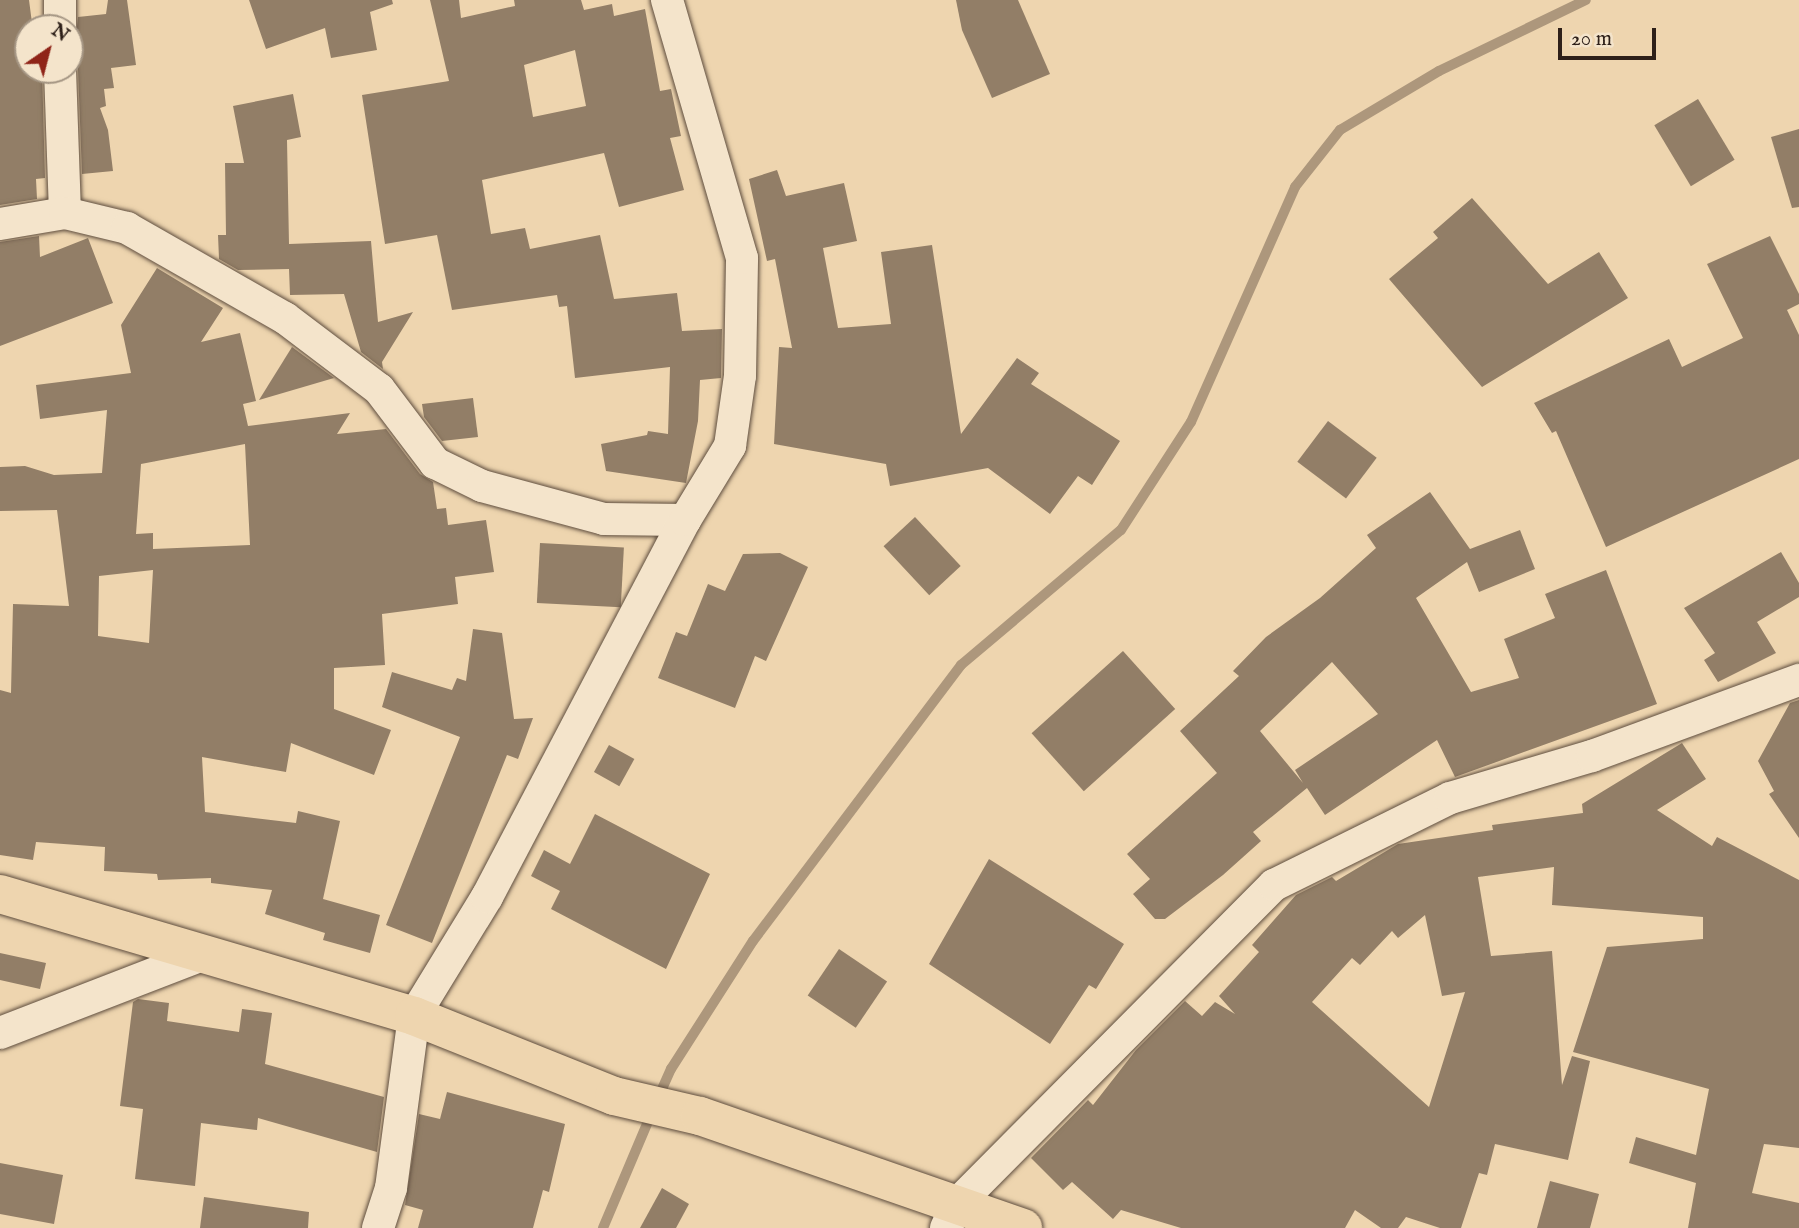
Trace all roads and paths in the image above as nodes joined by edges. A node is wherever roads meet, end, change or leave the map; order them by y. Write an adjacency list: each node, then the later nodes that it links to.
1 (667, 0): 5 (street)
2 (60, 84): 3 (street)
3 (65, 213): 4 (street); 5 (street)
4 (0, 224)
5 (685, 520): 9 (street)
6 (1799, 680): 11 (street)
7 (3, 901): 8 (main road)
8 (205, 954): 9 (main road); 10 (street)
9 (414, 1016): 11 (main road); 12 (street)
10 (0, 1033)
11 (952, 1216): 13 (main road)
12 (378, 1228)
13 (1023, 1228)

